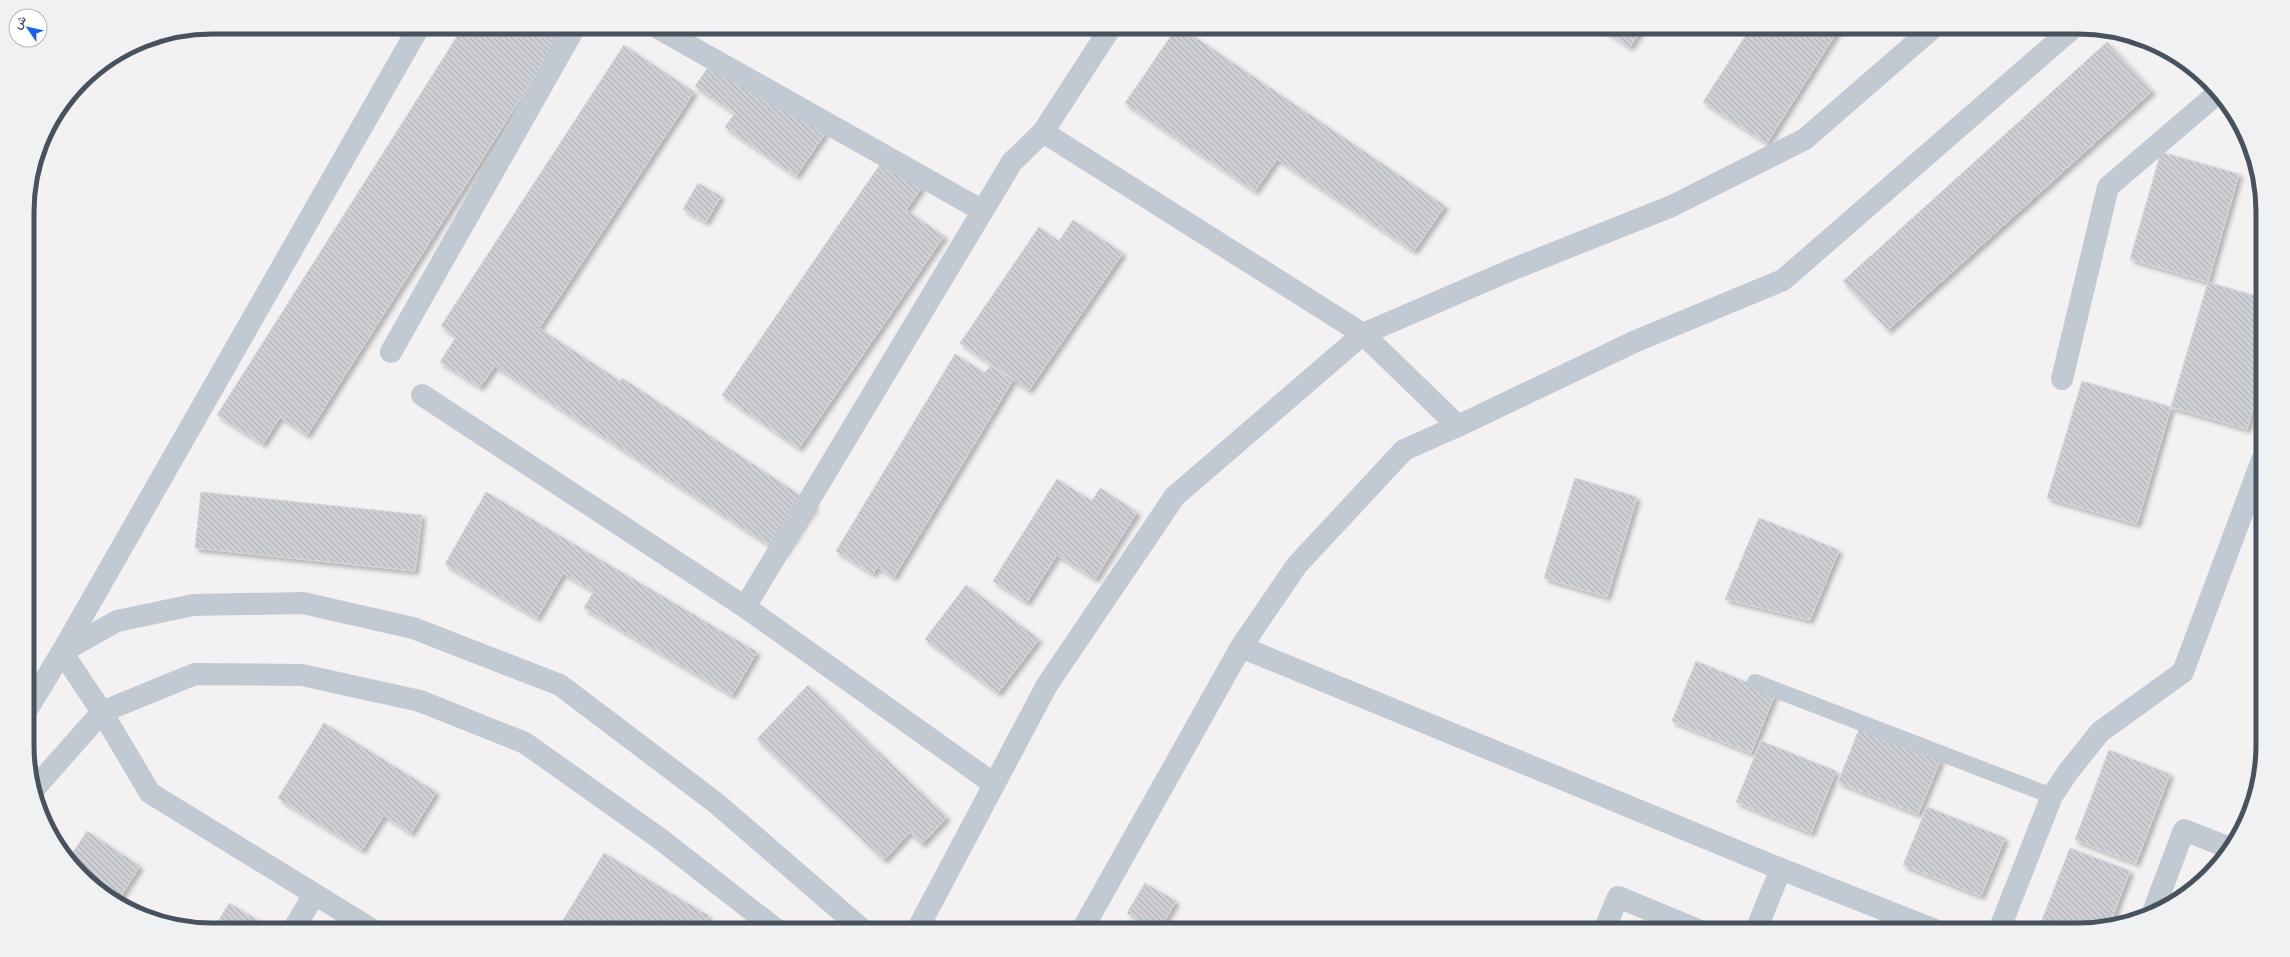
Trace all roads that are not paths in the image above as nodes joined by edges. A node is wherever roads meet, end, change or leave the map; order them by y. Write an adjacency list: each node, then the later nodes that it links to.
1 (415, 34): 18 (street)
2 (571, 34): 11 (street)
3 (668, 34): 9 (street)
4 (1106, 34): 8 (street)
5 (1926, 34): 10 (street)
6 (2066, 34): 14 (street)
7 (2213, 97): 12 (street)
8 (1043, 132): 9 (street); 10 (street)
9 (983, 211): 16 (street)
10 (1363, 334): 14 (street); 23 (street)
11 (391, 352)
12 (2062, 379)
13 (422, 395): 16 (street)
14 (1458, 426): 17 (street)
15 (2256, 476): 24 (street)
16 (745, 606): 23 (street)
17 (1241, 647): 26 (street); 34 (street)
18 (62, 652): 20 (street); 21 (street); 32 (street)
19 (1755, 682): 24 (lane)
20 (34, 698)
21 (102, 712): 22 (street); 27 (street); 31 (street)
22 (38, 784)
23 (994, 784): 33 (street)
24 (2052, 796): 39 (street)
25 (2225, 846): 28 (street)
26 (1781, 869): 37 (street); 38 (street)
27 (314, 895): 29 (street); 30 (street)
28 (2155, 906)
29 (297, 923)
30 (361, 923)
31 (768, 923)
32 (855, 923)
33 (921, 923)
34 (1086, 923)
35 (1607, 923): 36 (street)
36 (1682, 923)
37 (1759, 923)
38 (1902, 923)
39 (2002, 923)

